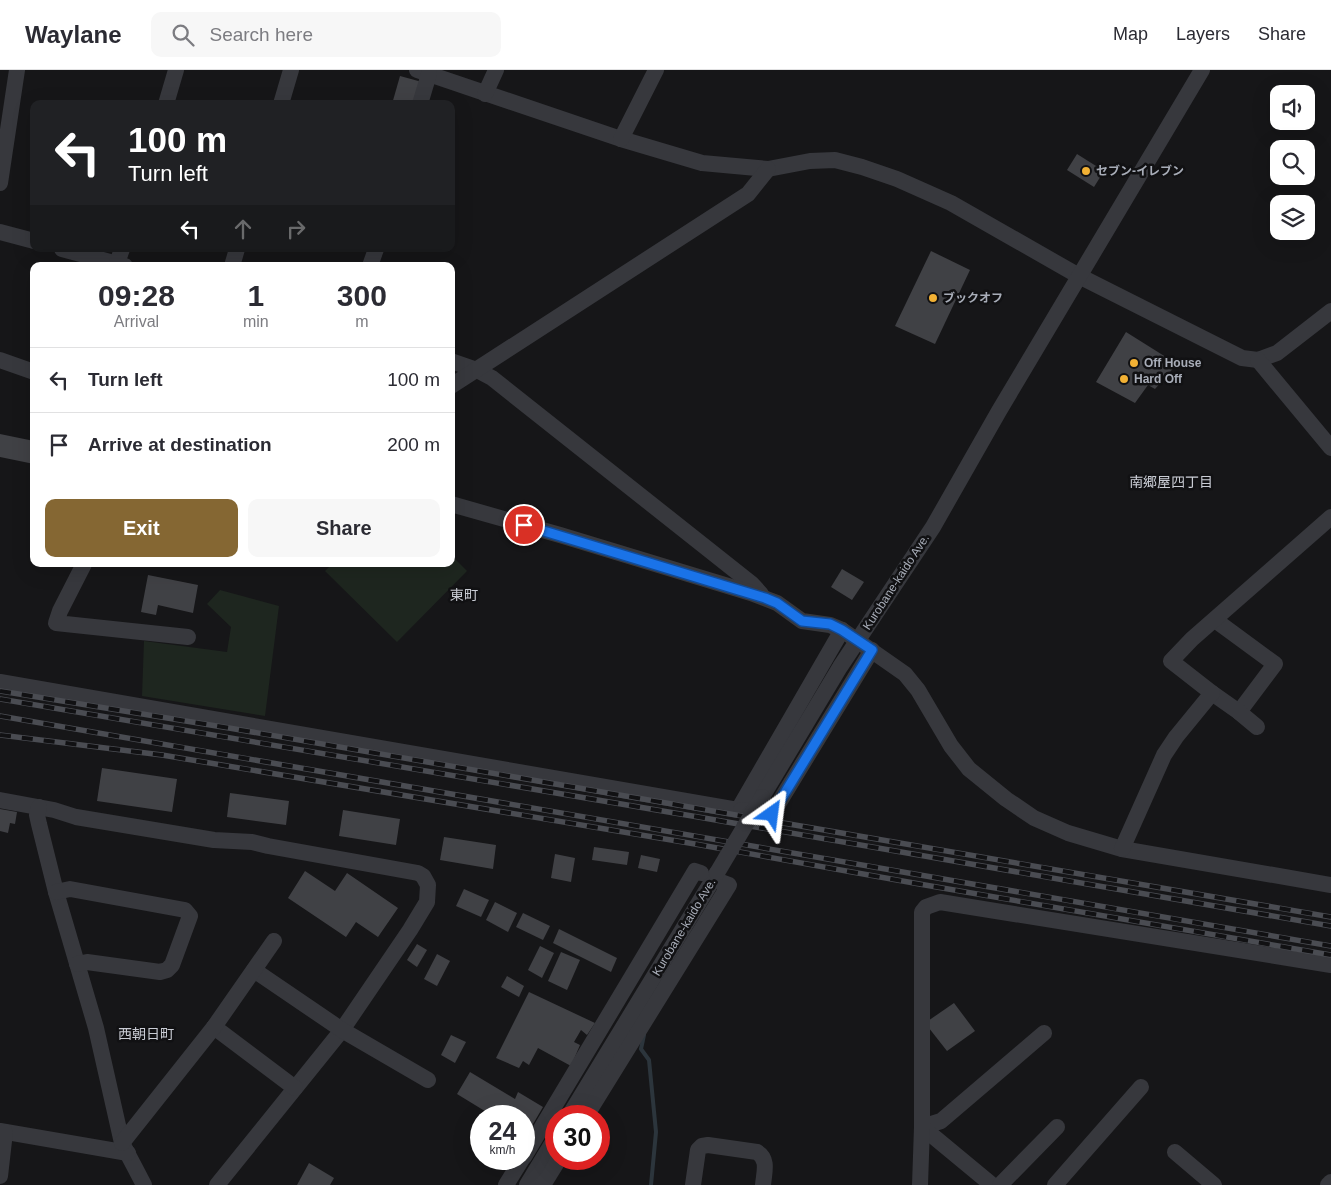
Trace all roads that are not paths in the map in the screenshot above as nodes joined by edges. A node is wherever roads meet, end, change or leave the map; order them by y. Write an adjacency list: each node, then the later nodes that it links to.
1 (17, 70): 14 (street)
2 (176, 70): 9 (street)
3 (291, 70): 10 (street)
4 (496, 70): 8 (street)
5 (656, 70): 12 (street)
6 (1202, 70): 19 (street, Kurobane-kaido Ave.)
7 (423, 72): 8 (street); 11 (street)
8 (485, 94): 12 (street)
9 (167, 100)
10 (282, 100)
11 (420, 100)
12 (621, 139): 13 (street)
13 (768, 169): 19 (street); 24 (street)
14 (0, 183)
15 (0, 232): 16 (street)
16 (30, 240)
17 (76, 252): 18 (street)
18 (120, 261)
19 (1078, 276): 22 (street); 35 (street, Kurobane-kaido Ave.)
20 (1331, 310): 22 (street)
21 (0, 360): 25 (street)
22 (1258, 360): 27 (street)
23 (455, 363): 24 (street)
24 (477, 370): 26 (street); 31 (street)
25 (30, 371)
26 (455, 384)
27 (1331, 448)
28 (455, 505): 31 (street)
29 (1331, 517): 32 (street)
30 (82, 567): 34 (street)
31 (765, 598): 33 (street)
32 (1215, 620): 38 (street); 39 (street)
33 (842, 630): 35 (street); 43 (street)
34 (188, 637)
35 (858, 640): 36 (street); 45 (street, Kurobane-kaido Ave., bridge)
36 (872, 650): 43 (street); 44 (street)
37 (0, 682): 43 (street)
38 (1212, 693): 39 (street); 44 (street)
39 (1239, 712): 40 (street)
40 (1257, 727)
41 (0, 800): 42 (street)
42 (39, 807): 47 (street); 53 (street)
43 (738, 810)
44 (1122, 848): 46 (street)
45 (713, 876): 58 (street, Kurobane-kaido Ave.); 59 (street); 63 (street)
46 (1331, 885)
47 (56, 892): 49 (street); 49 (street)
48 (274, 941): 51 (street)
49 (77, 964): 64 (street)
50 (1331, 965): 60 (street)
51 (254, 970): 52 (street); 53 (street)
52 (214, 1027): 57 (street); 64 (street)
53 (342, 1030): 55 (street); 57 (street)
54 (1044, 1033): 60 (street)
55 (428, 1080)
56 (1141, 1087): 81 (street)
57 (295, 1088): 72 (street)
58 (576, 1105)
59 (593, 1105)
60 (922, 1127): 78 (street); 79 (street)
61 (1057, 1128): 80 (street)
62 (2, 1132): 64 (street); 69 (street)
63 (535, 1138)
64 (125, 1148): 71 (street)
65 (1175, 1152): 82 (street)
66 (545, 1156): 74 (street)
67 (515, 1170): 73 (street)
68 (552, 1170): 75 (street)
69 (0, 1176)
70 (1331, 1182): 83 (street)
71 (144, 1185)
72 (217, 1185)
73 (506, 1185)
74 (527, 1185)
75 (543, 1185)
76 (693, 1185): 77 (street)
77 (763, 1185)
78 (920, 1185)
79 (992, 1185)
80 (1000, 1185)
81 (1055, 1185)
82 (1214, 1185)
83 (1328, 1185)

